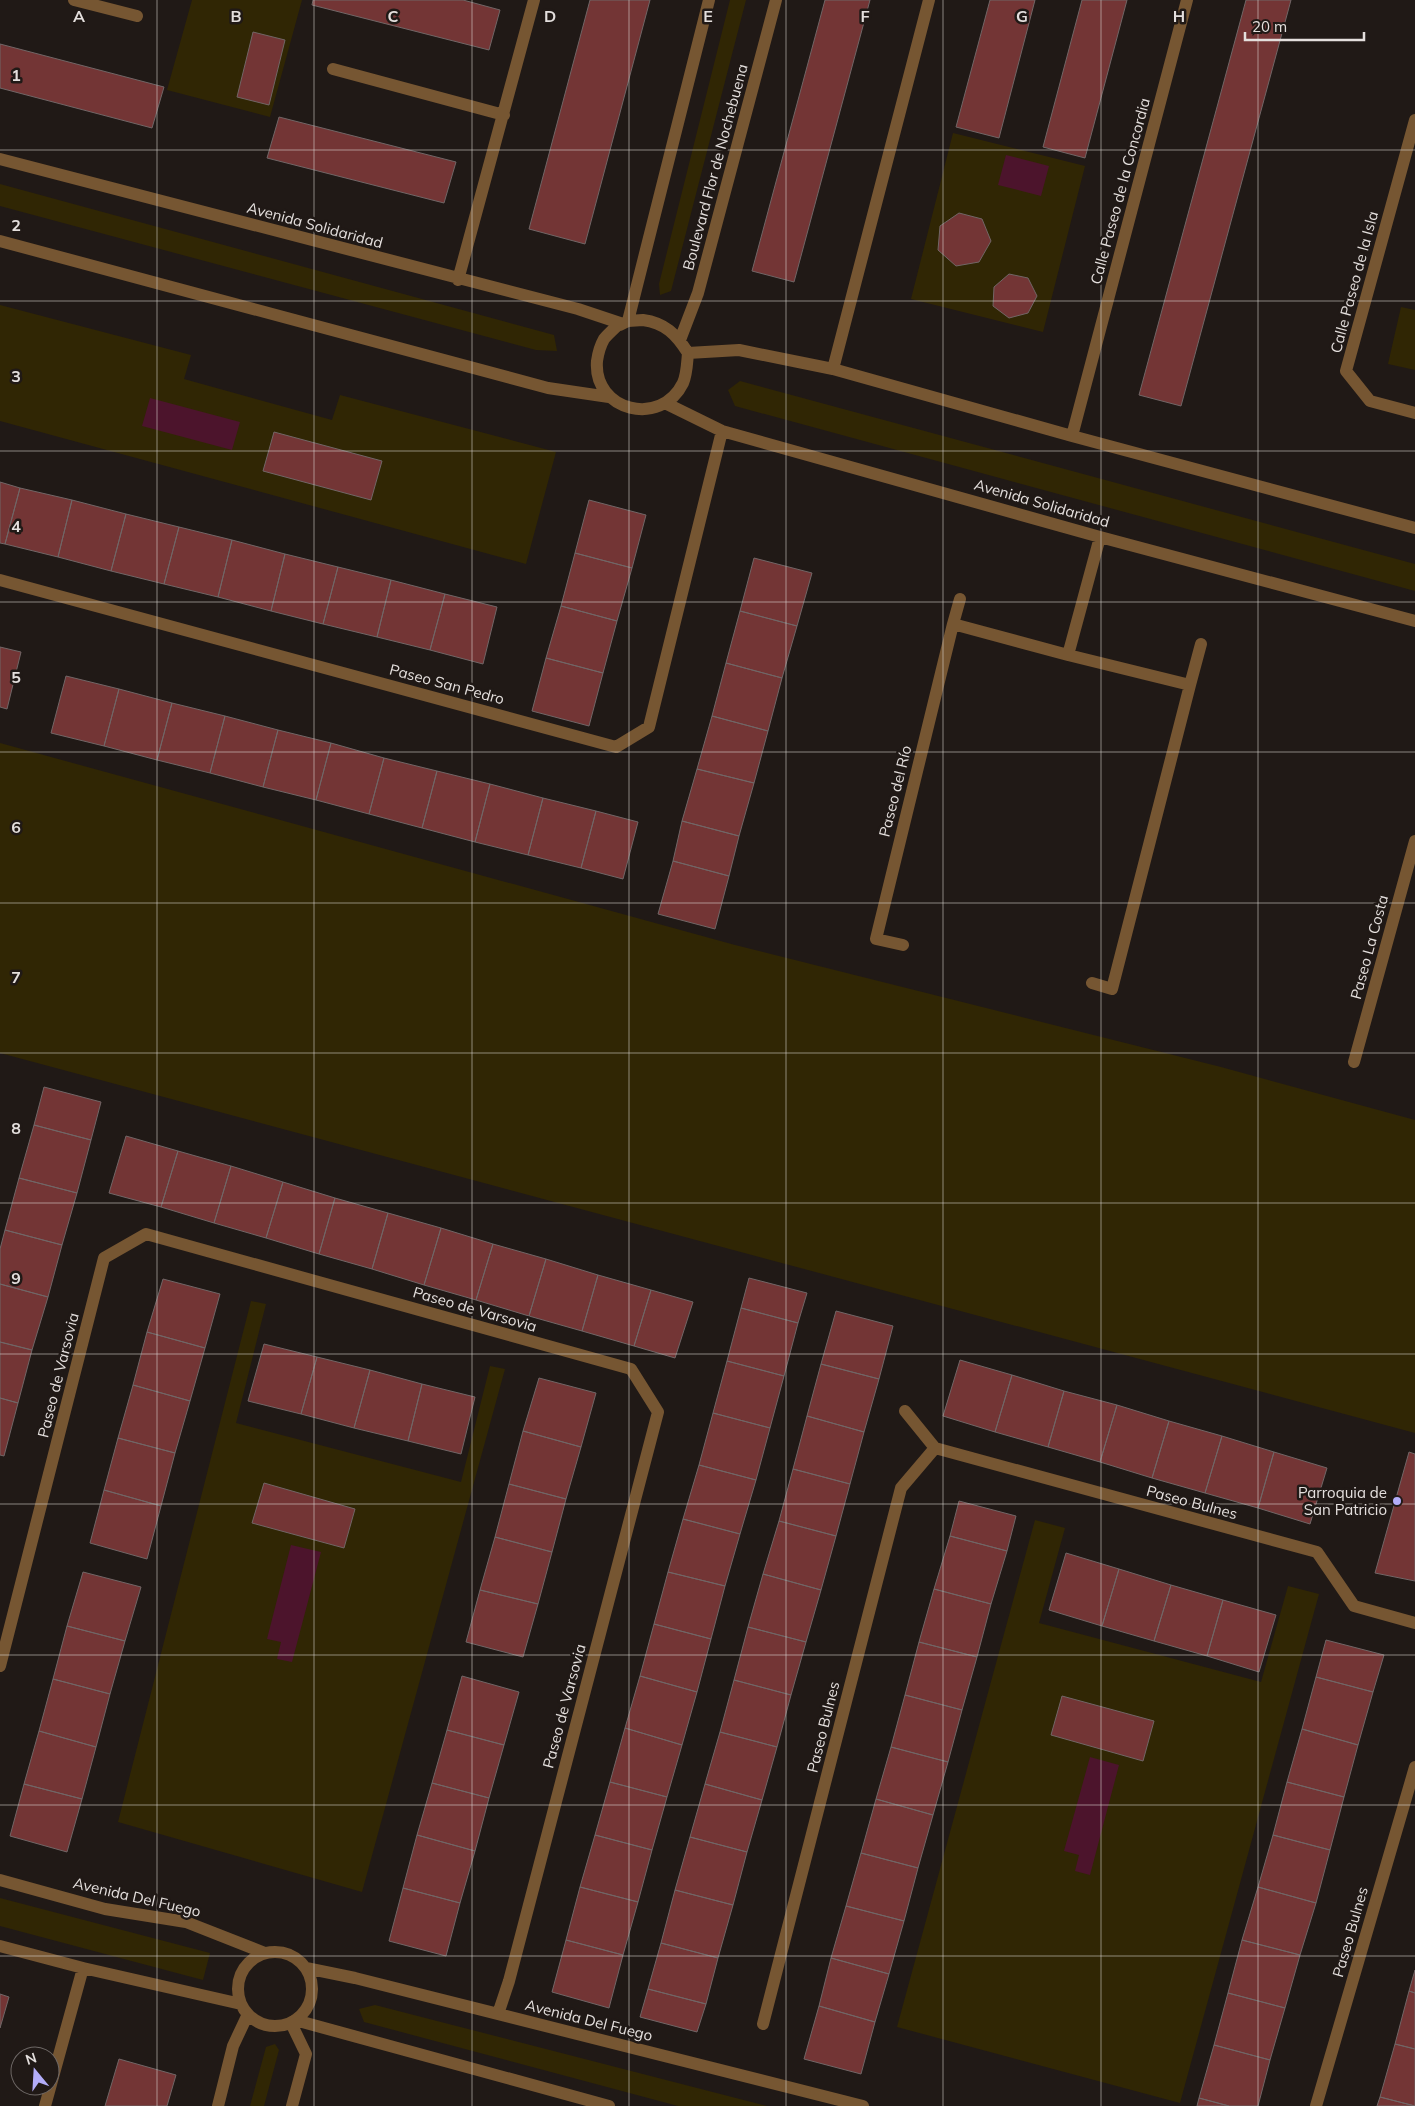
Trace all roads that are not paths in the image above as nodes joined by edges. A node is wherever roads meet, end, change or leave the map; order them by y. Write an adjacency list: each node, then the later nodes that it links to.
1 (74, 0): 7 (street)
2 (534, 0): 9 (street)
3 (709, 0): 14 (street)
4 (776, 0): 15 (street, Boulevard Flor de Nochebuena)
5 (929, 0): 17 (street)
6 (1187, 0): 22 (street, Calle Paseo de la Concordia)
7 (137, 16)
8 (333, 69): 9 (street)
9 (504, 115): 13 (street)
10 (1415, 120): 20 (street, Calle Paseo de la Isla)
11 (0, 159): 13 (street, Avenida Solidaridad)
12 (0, 241): 18 (street)
13 (458, 280): 14 (street, Avenida Solidaridad)
14 (624, 322): 15 (street); 18 (street)
15 (680, 340): 16 (street)
16 (688, 353): 17 (street); 19 (street)
17 (833, 369): 22 (street)
18 (609, 396): 19 (street)
19 (665, 403): 21 (street, Avenida Solidaridad)
20 (1415, 413)
21 (722, 431): 24 (street, Avenida Solidaridad); 25 (street, Paseo San Pedro)
22 (1072, 436): 23 (street)
23 (1415, 528)
24 (1100, 537): 27 (street, Avenida Solidaridad); 30 (street)
25 (0, 580)
26 (960, 600): 28 (street, Paseo del Río)
27 (1415, 621)
28 (953, 624): 30 (street); 33 (street, Paseo del Río)
29 (1201, 644): 31 (street)
30 (1068, 655): 31 (street)
31 (1190, 684): 34 (street)
32 (1415, 841): 35 (street, Paseo La Costa)
33 (903, 945)
34 (1092, 983)
35 (1354, 1062)
36 (905, 1411): 37 (street)
37 (935, 1448): 38 (street, Paseo Bulnes); 49 (street, Paseo Bulnes)
38 (1415, 1623)
39 (0, 1666): 47 (street, Paseo de Varsovia)
40 (1415, 1767): 55 (street, Paseo Bulnes)
41 (0, 1880): 43 (street, Avenida Del Fuego)
42 (0, 1946): 44 (street)
43 (265, 1953): 45 (street); 46 (street)
44 (83, 1968): 46 (street); 50 (street)
45 (306, 1968): 47 (street, Avenida Del Fuego); 48 (street)
46 (245, 2009): 48 (street); 51 (street)
47 (498, 2014): 54 (street, Avenida Del Fuego)
48 (293, 2021): 52 (street); 53 (street)
49 (763, 2024)
50 (44, 2106)
51 (218, 2106)
52 (292, 2106)
53 (609, 2106)
54 (863, 2106)
55 (1316, 2106)

